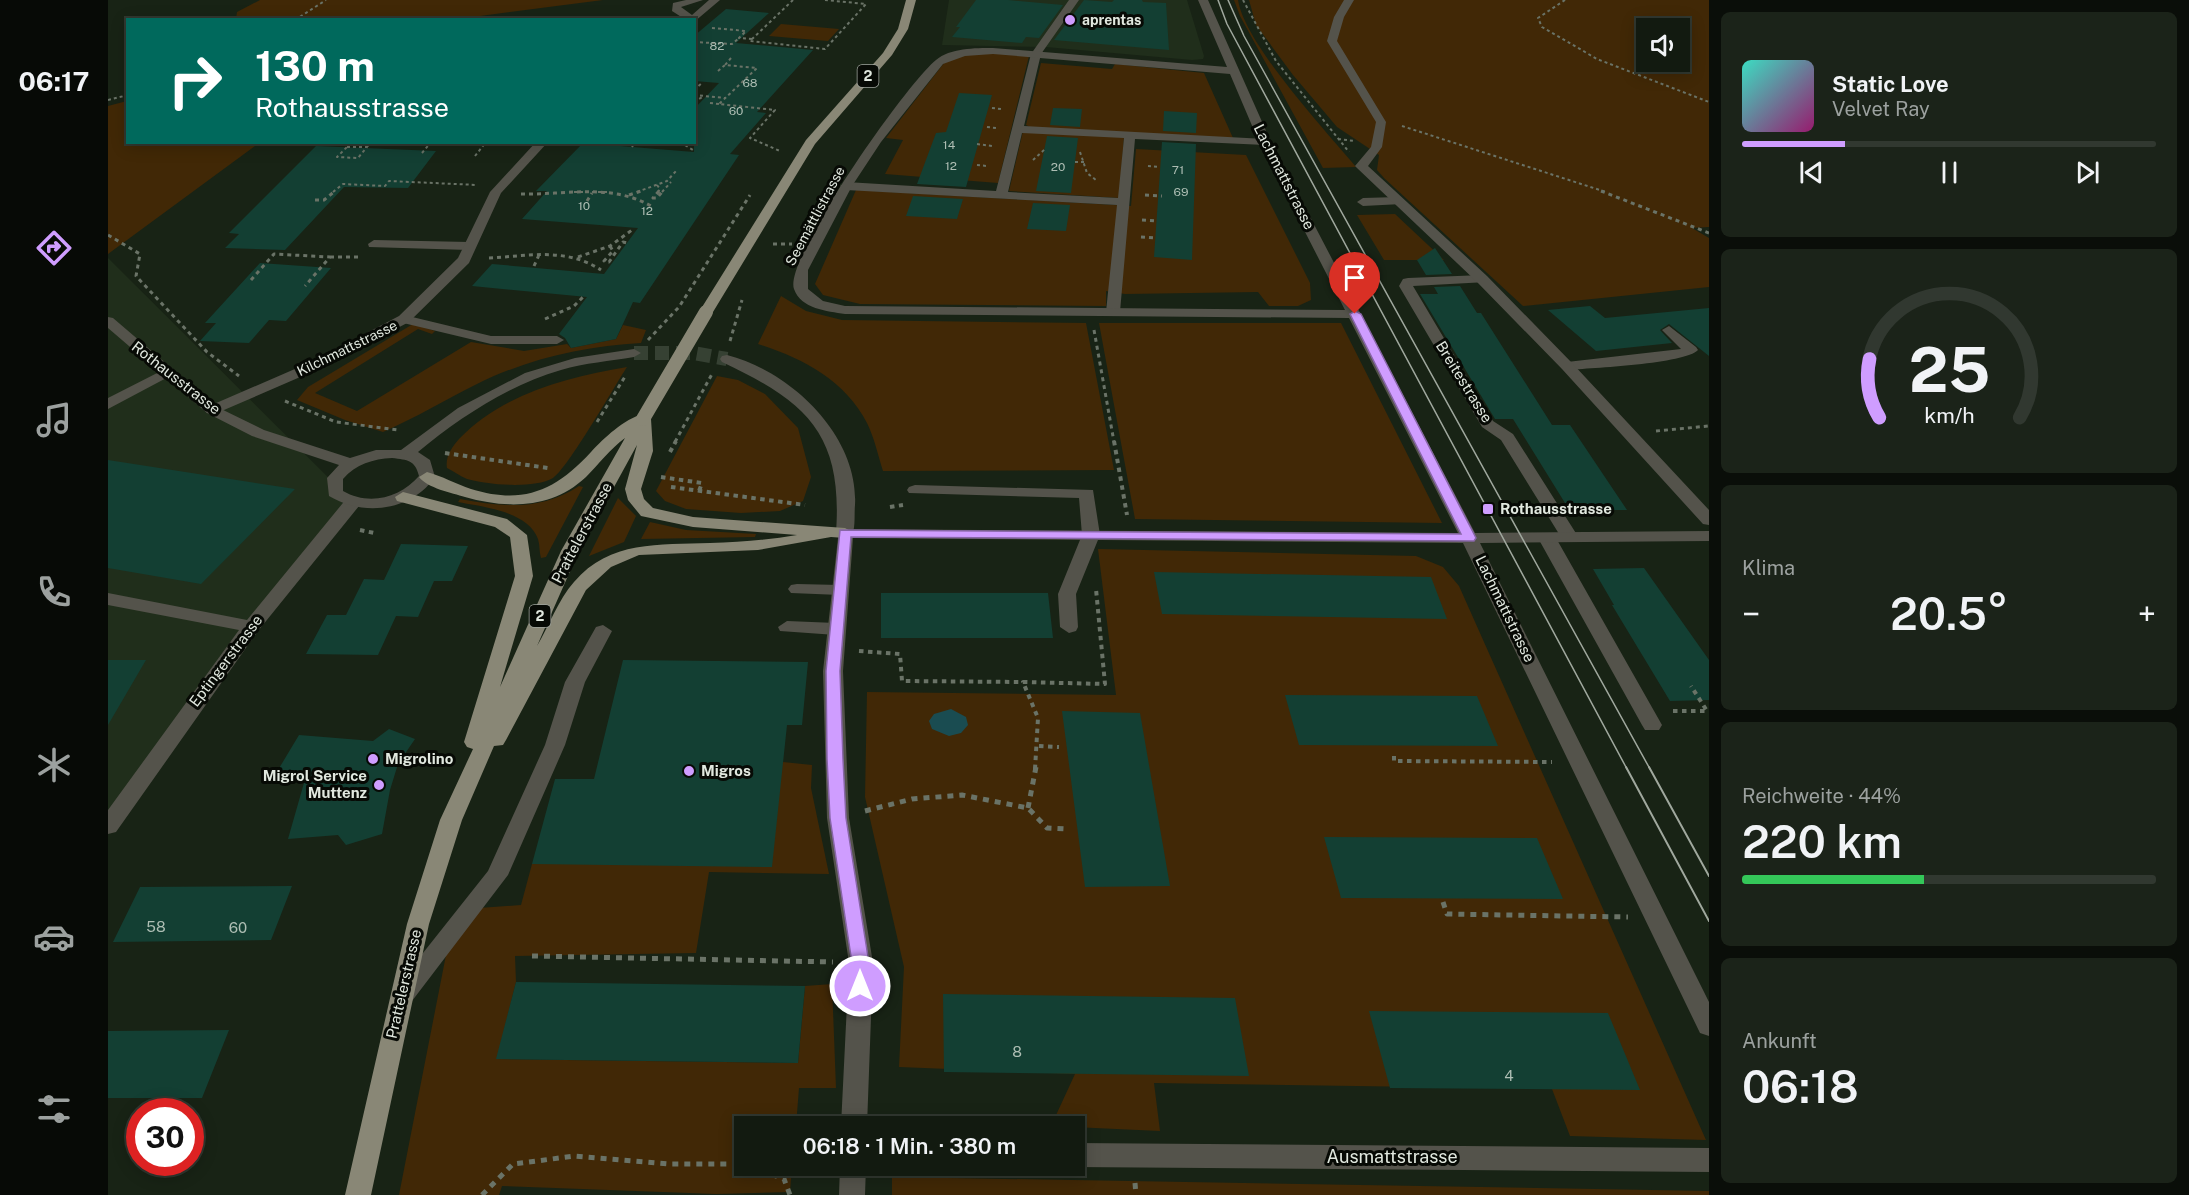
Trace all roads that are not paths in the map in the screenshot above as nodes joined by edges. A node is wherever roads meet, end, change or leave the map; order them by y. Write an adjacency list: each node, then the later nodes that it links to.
1 (698, 0): 7 (street)
2 (714, 0): 8 (street)
3 (911, 0): 37 (main road, Prattelerstrasse / 2, bridge)
4 (1074, 0): 9 (street)
5 (1203, 0): 10 (street, Lachmattstrasse)
6 (1349, 0): 19 (street)
7 (690, 18)
8 (693, 18)
9 (1036, 54): 10 (street, Seemättlistrasse); 11 (street); 16 (street, Seemättlistrasse)
10 (1233, 71): 15 (street, Lachmattstrasse)
11 (1018, 129): 12 (street); 18 (street)
12 (1130, 135): 15 (street); 20 (street)
13 (541, 144): 23 (street, Kilchmattstrasse)
14 (1156, 144): 15 (street)
15 (1267, 146): 26 (street, Lachmattstrasse)
16 (849, 182): 17 (street); 18 (street); 25 (street, Seemättlistrasse)
17 (957, 184)
18 (1001, 195): 20 (street)
19 (1398, 201): 21 (street); 24 (street)
20 (1124, 202): 25 (street)
21 (1363, 202)
22 (374, 244): 23 (street)
23 (469, 246): 27 (street, Kilchmattstrasse)
24 (1482, 279): 33 (street); 50 (street, Breitestrasse)
25 (1113, 312): 26 (street, Seemättlistrasse)
26 (1355, 314): 48 (street, Lachmattstrasse)
27 (404, 319): 30 (street); 36 (street, Kilchmattstrasse)
28 (108, 321): 34 (street, Rothausstrasse)
29 (1669, 330): 33 (street)
30 (557, 340)
31 (639, 350): 38 (street)
32 (727, 359): 45 (street)
33 (1567, 366): 44 (street)
34 (167, 372): 35 (street); 36 (street, Rothausstrasse)
35 (108, 404)
36 (212, 410): 39 (street, Rothausstrasse)
37 (643, 419): 40 (main road); 45 (main road); 60 (main road, Prattelerstrasse / 2)
38 (406, 454): 39 (street); 40 (street)
39 (350, 463): 43 (street)
40 (427, 477): 42 (street)
41 (915, 490): 46 (street)
42 (403, 497): 43 (street); 60 (main road)
43 (353, 502): 54 (street, Eptingerstrasse)
44 (1709, 520)
45 (836, 533): 46 (street); 52 (street); 60 (main road)
46 (1091, 535): 48 (street); 56 (street)
47 (1709, 536): 50 (street)
48 (1469, 538): 49 (street); 63 (street, Lachmattstrasse)
49 (1547, 538): 50 (street); 59 (street)
50 (1570, 538)
51 (797, 589): 52 (street)
52 (840, 590): 58 (street)
53 (108, 599): 54 (street)
54 (251, 627): 61 (street, Eptingerstrasse)
55 (787, 627): 58 (street)
56 (1070, 627)
57 (603, 631): 62 (street)
58 (836, 639): 64 (street)
59 (1649, 718)
60 (451, 820): 62 (main road, Prattelerstrasse / 2)
61 (108, 826)
62 (401, 998): 68 (main road, Prattelerstrasse / 2)
63 (1709, 1026)
64 (854, 1116)
65 (1085, 1155): 66 (street, Ausmattstrasse)
66 (1709, 1160)
67 (853, 1176): 69 (street)
68 (358, 1195)
69 (852, 1195)

